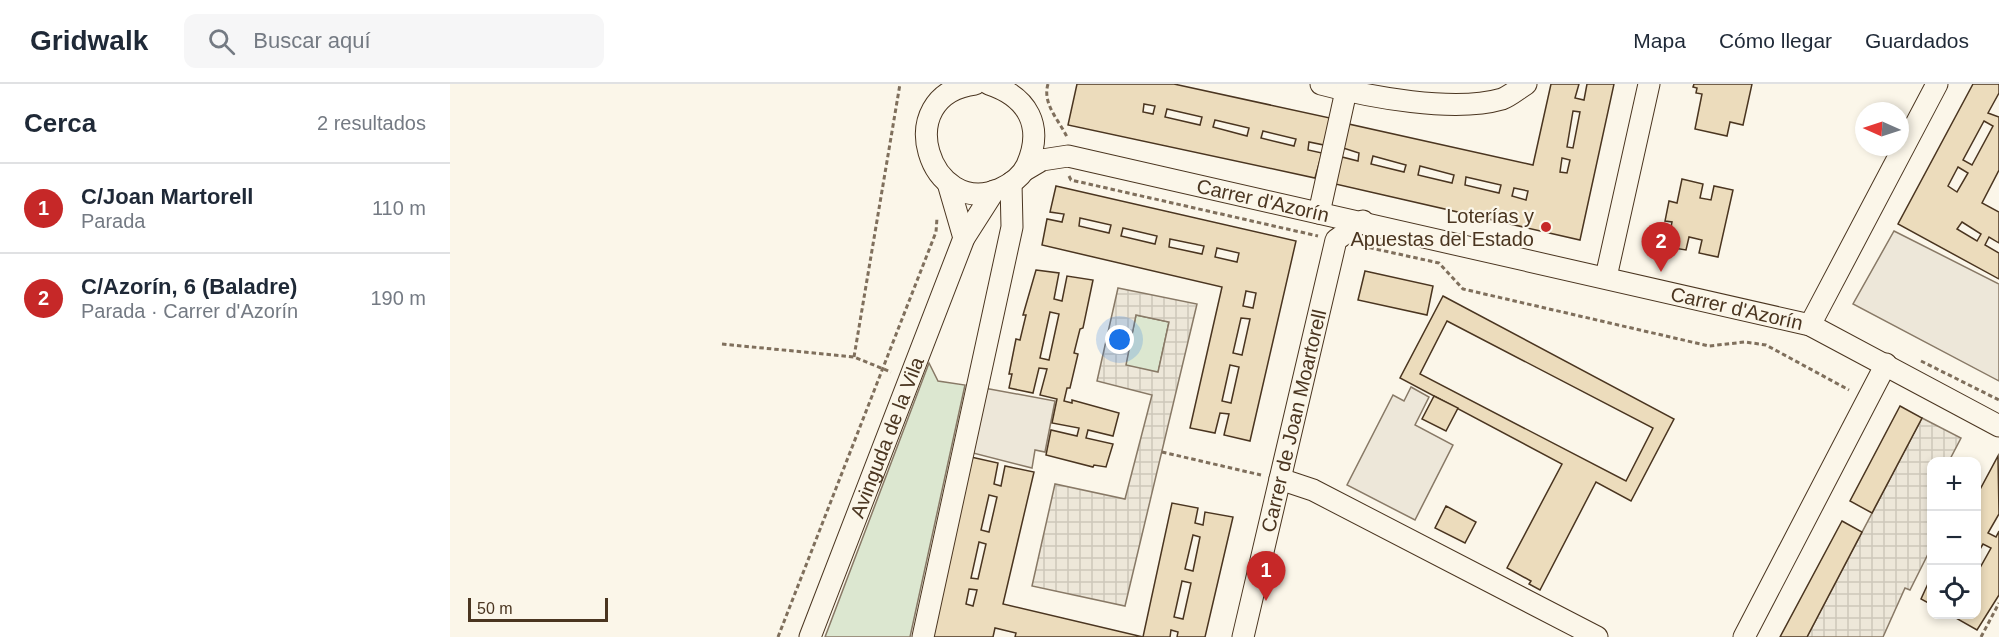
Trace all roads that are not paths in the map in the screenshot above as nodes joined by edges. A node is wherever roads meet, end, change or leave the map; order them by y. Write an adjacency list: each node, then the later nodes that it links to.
1 (975, 84): 12 (street)
2 (989, 84): 9 (street, Carrer d'Azorín)
3 (1029, 84): 9 (street)
4 (1321, 84): 8 (street)
5 (1526, 84): 8 (street)
6 (1649, 84): 17 (street)
7 (1937, 84): 18 (street)
8 (1346, 91): 13 (street)
9 (1030, 116): 10 (street, Carrer d'Azorín); 11 (street)
10 (1068, 156): 11 (street, Carrer d'Azorín); 13 (street, Carrer d'Azorín)
11 (1010, 182): 12 (street); 15 (street, Avinguda de la Vila); 23 (street)
12 (948, 183): 15 (street)
13 (1319, 213): 14 (street, Carrer d'Azorín); 16 (street)
14 (1363, 221): 16 (street); 17 (street, Carrer d'Azorín)
15 (964, 238): 22 (street, Avinguda de la Vila)
16 (1336, 240): 21 (street, Carrer de Joan Moartorell)
17 (1606, 277): 18 (street, Carrer d'Azorín)
18 (1810, 325): 19 (street, Carrer d'Azorín)
19 (1886, 364): 20 (street, Carrer d'Azorín); 26 (street)
20 (1999, 426)
21 (1280, 479): 24 (street, Carrer de Joan Moartorell); 25 (street)
22 (810, 637)
23 (923, 637)
24 (1243, 637)
25 (1598, 637)
26 (1744, 637)

